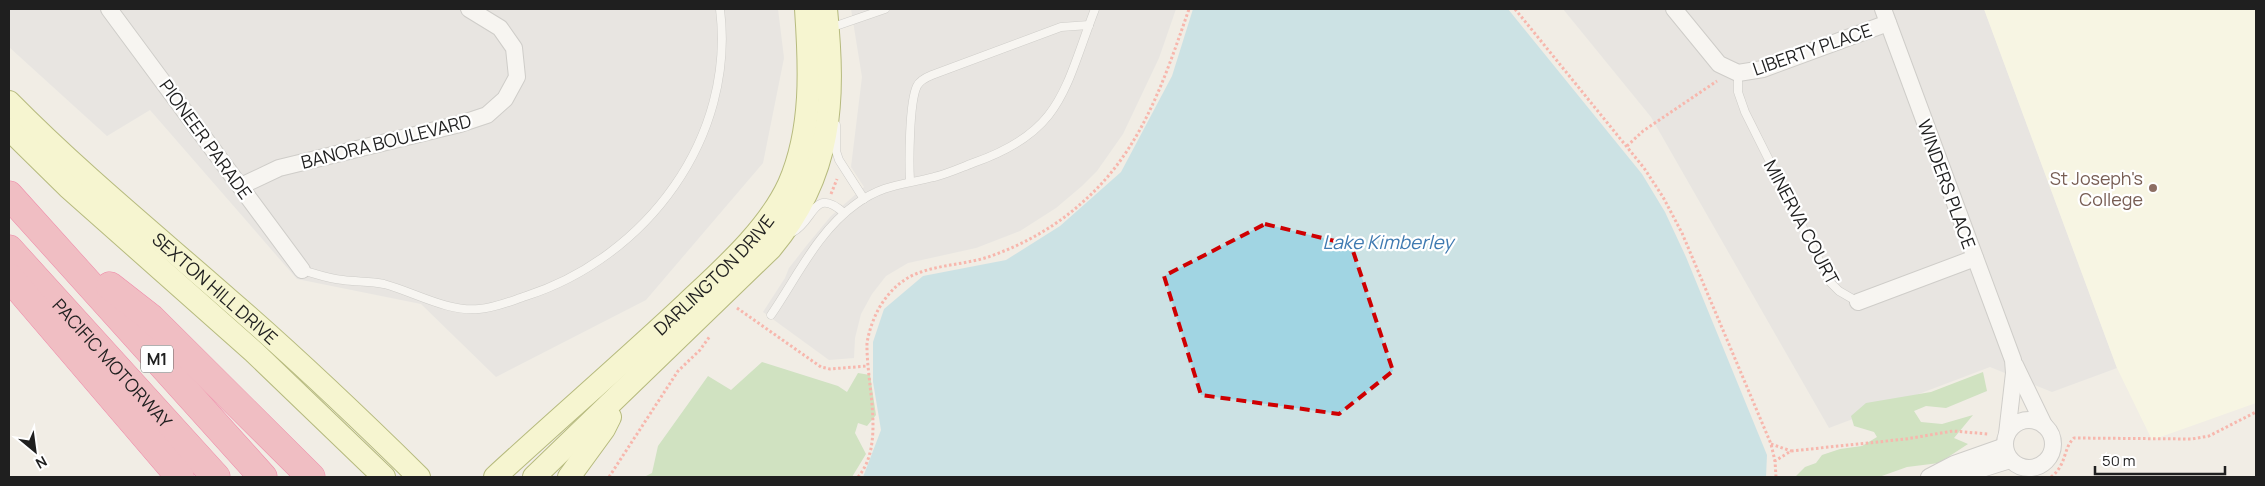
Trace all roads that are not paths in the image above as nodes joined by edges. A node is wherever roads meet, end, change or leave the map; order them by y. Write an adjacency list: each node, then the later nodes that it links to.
1 (109, 9): 16 (street, PIONEER PARADE)
2 (469, 9): 16 (street, BANORA BOULEVARD)
3 (720, 9): 24 (lane)
4 (806, 9): 38 (street, DARLINGTON DRIVE)
5 (885, 9): 9 (lane)
6 (1095, 9): 10 (lane)
7 (1674, 9): 11 (street, LIBERTY PLACE)
8 (1886, 16): 11 (street, LIBERTY PLACE); 23 (street, WINDERS PLACE)
9 (827, 19): 13 (street, DARLINGTON DRIVE)
10 (1089, 25): 15 (lane); 15 (lane)
11 (1732, 71): 26 (lane, MINERVA COURT)
12 (9, 102): 37 (street, SEXTON HILL DRIVE)
13 (829, 107): 18 (lane); 20 (street, DARLINGTON DRIVE)
14 (9, 129): 36 (street, SEXTON HILL DRIVE)
15 (910, 181): 18 (lane)
16 (241, 186): 24 (street, PIONEER PARADE)
17 (9, 195): 21 (highway, PACIFIC MOTORWAY / M1)
18 (864, 199): 19 (lane)
19 (844, 214): 20 (lane); 27 (lane)
20 (780, 238): 29 (street, DARLINGTON DRIVE)
21 (52, 240): 34 (highway, PACIFIC MOTORWAY / M1); 35 (highway)
22 (9, 249): 33 (highway, PACIFIC MOTORWAY / M1)
23 (1975, 258): 26 (street, MINERVA COURT); 28 (street, WINDERS PLACE)
24 (302, 270)
25 (9, 277): 32 (highway)
26 (1858, 302)
27 (771, 315)
28 (2012, 359): 30 (street, WINDERS PLACE); 31 (street, WINDERS PLACE)
29 (621, 396): 39 (street, DARLINGTON DRIVE); 40 (street)
30 (2044, 425): 31 (street); 31 (street)
31 (2014, 458): 41 (street); 42 (street)
32 (180, 477)
33 (216, 477)
34 (263, 477)
35 (311, 477)
36 (384, 477)
37 (419, 477)
38 (495, 477)
39 (534, 477)
40 (569, 477)
41 (1929, 477)
42 (1956, 477)

